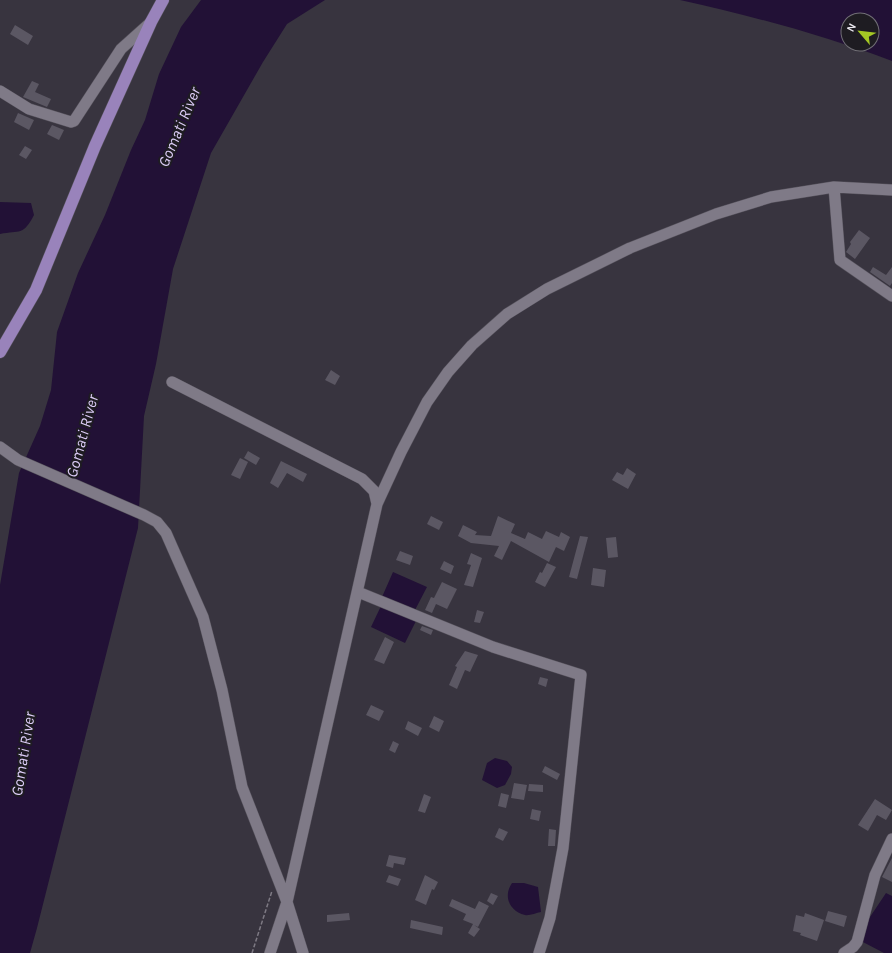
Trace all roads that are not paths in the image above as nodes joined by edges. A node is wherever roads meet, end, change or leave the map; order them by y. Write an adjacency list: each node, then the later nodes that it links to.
1 (163, 0): 2 (main road)
2 (151, 22): 3 (street); 7 (main road)
3 (0, 91)
4 (834, 187): 5 (street); 6 (street); 10 (street)
5 (892, 190)
6 (892, 296)
7 (0, 352)
8 (172, 382): 10 (street)
9 (0, 448): 13 (street)
10 (377, 504): 11 (street)
11 (358, 592): 13 (street); 16 (street)
12 (891, 841): 17 (street)
13 (287, 902): 14 (street); 15 (street)
14 (270, 953)
15 (303, 953)
16 (539, 953)
17 (844, 953)

